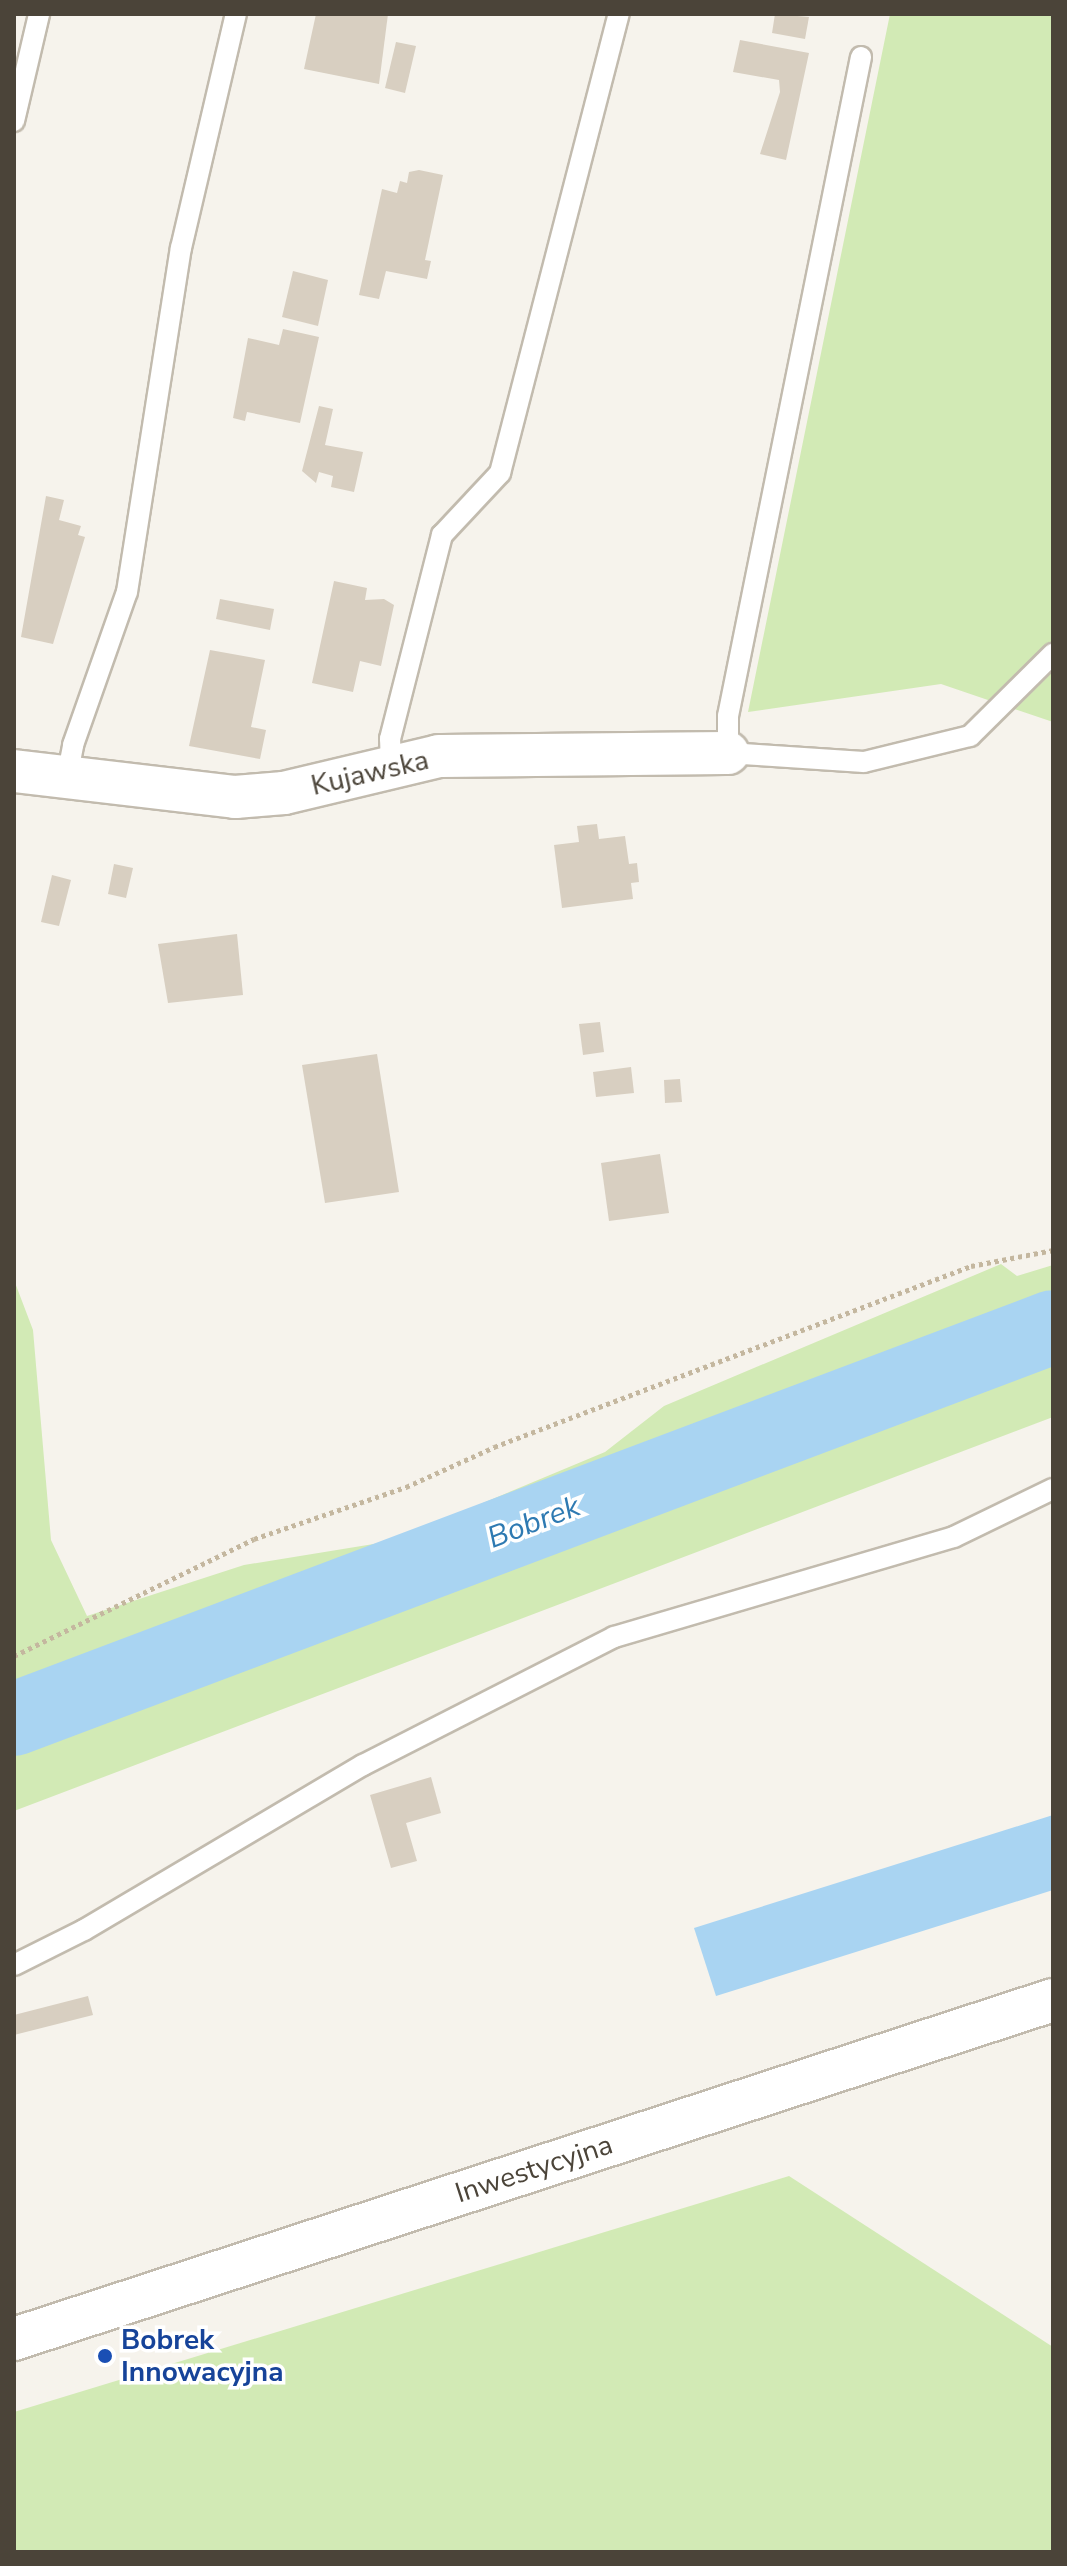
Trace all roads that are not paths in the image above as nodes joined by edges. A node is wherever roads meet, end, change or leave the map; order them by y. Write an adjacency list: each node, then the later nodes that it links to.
1 (39, 14): 5 (lane)
2 (236, 14): 10 (lane)
3 (619, 14): 8 (lane)
4 (861, 57): 7 (lane)
5 (14, 121)
6 (1053, 654): 7 (lane)
7 (728, 753): 8 (street, Kujawska)
8 (391, 766): 10 (street, Kujawska)
9 (14, 771): 10 (street, Kujawska)
10 (67, 777)
11 (1053, 1489): 12 (lane)
12 (14, 1965)
13 (1053, 2000): 14 (street, Inwestycyjna)
14 (14, 2339)

